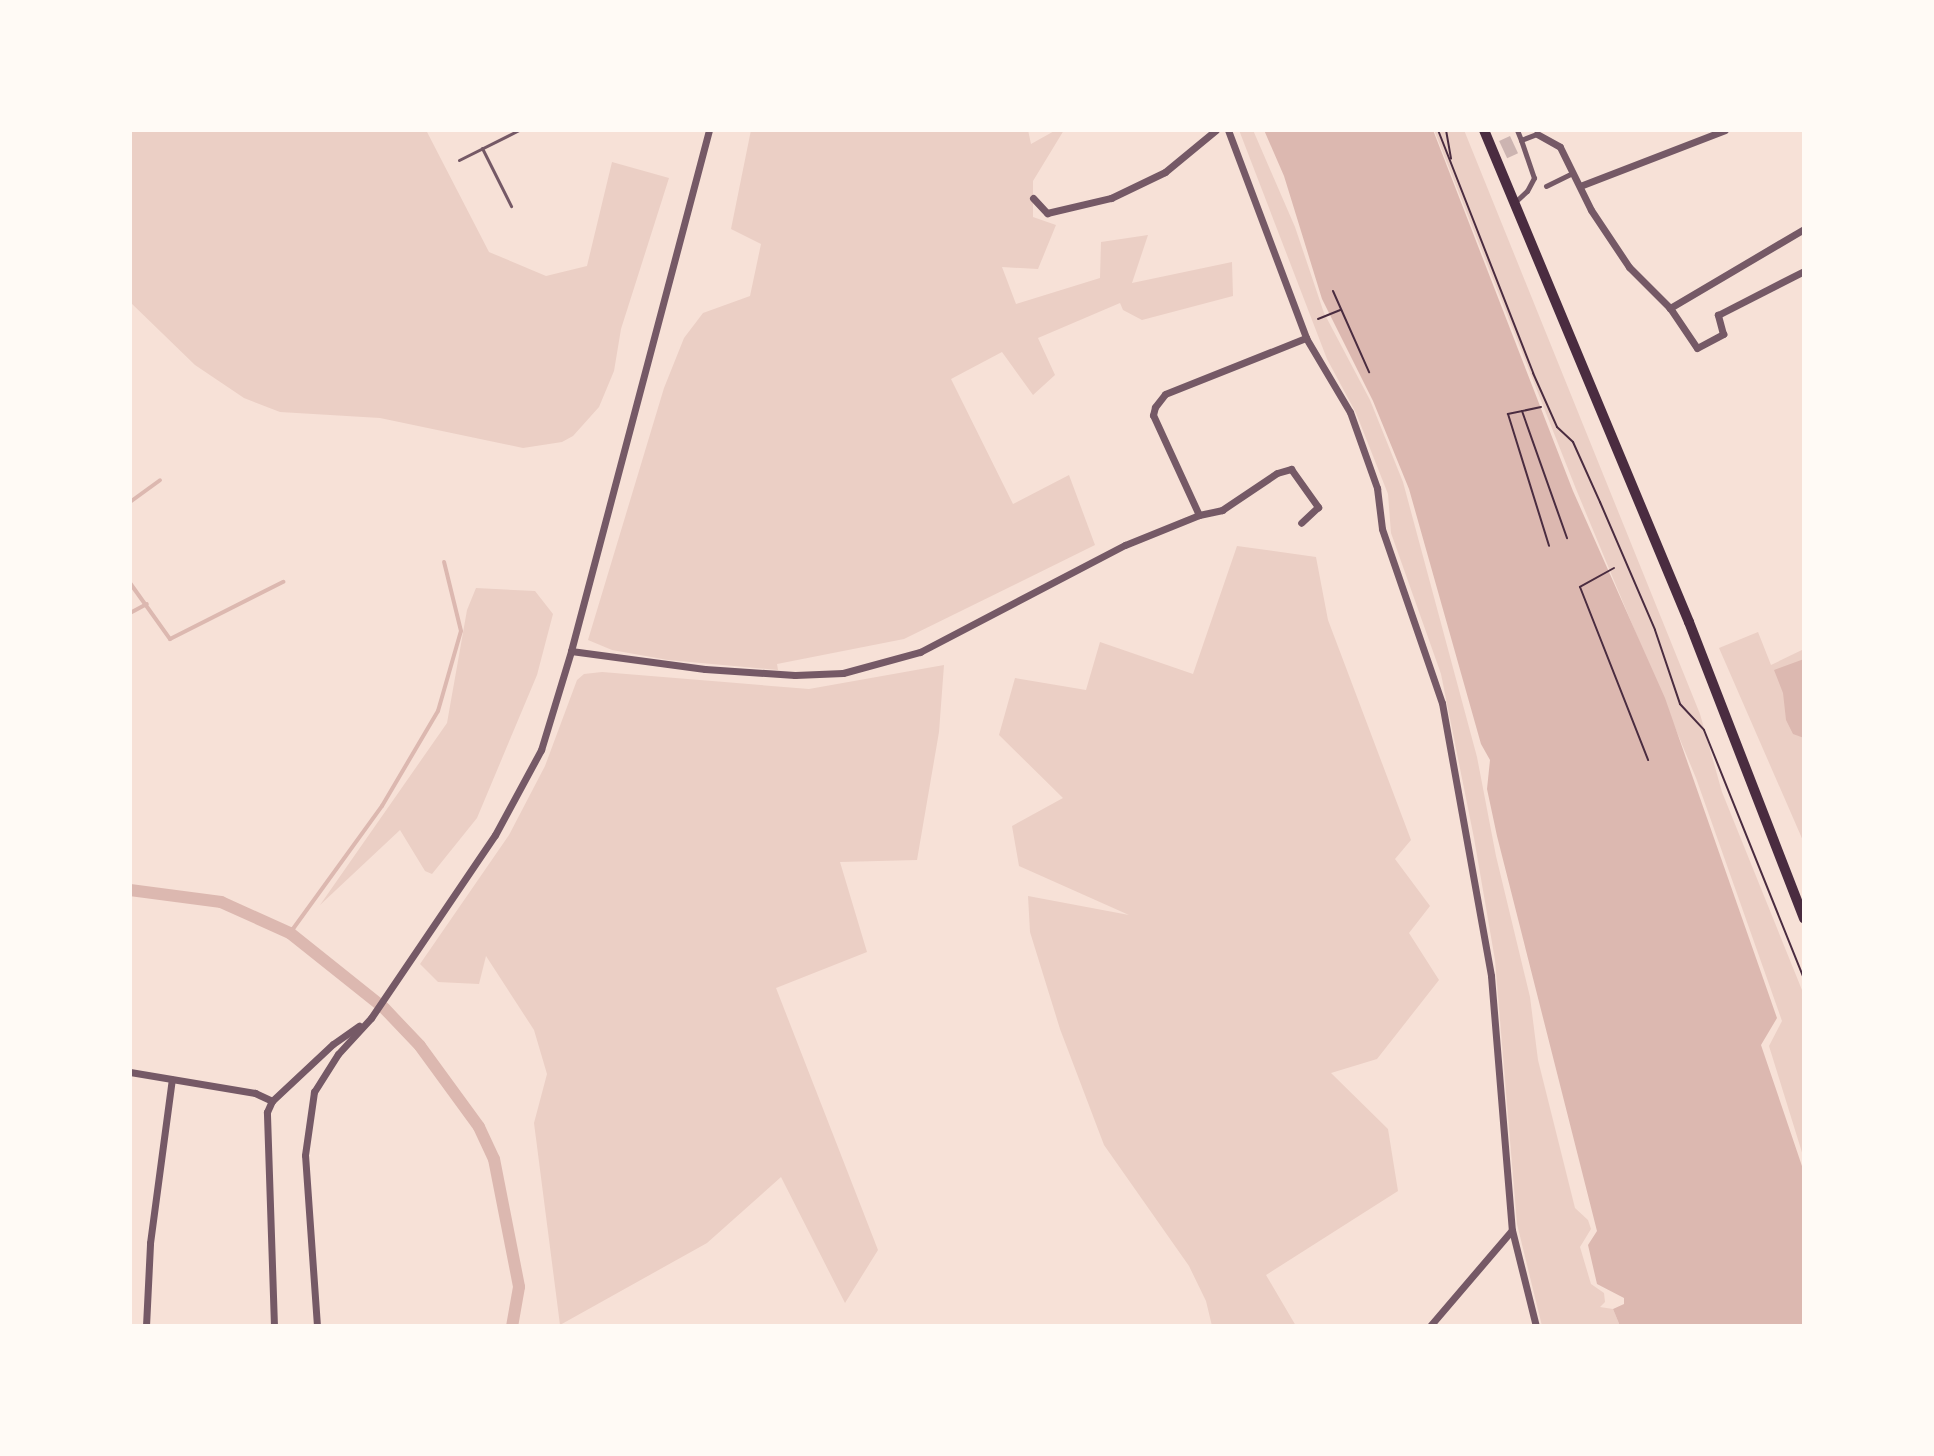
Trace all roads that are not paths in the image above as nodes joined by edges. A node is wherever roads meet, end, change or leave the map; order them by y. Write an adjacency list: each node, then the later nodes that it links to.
1 (519, 130): 11 (lane)
2 (709, 130): 25 (street)
3 (1216, 130): 16 (street)
4 (1228, 130): 22 (street)
5 (1484, 130): 17 (main road)
6 (1517, 130): 10 (street)
7 (1548, 130): 9 (street)
8 (1725, 130): 15 (street)
9 (1536, 132): 10 (street); 13 (street)
10 (1521, 140): 17 (street)
11 (482, 148): 12 (lane); 18 (lane)
12 (459, 160)
13 (1574, 173): 14 (street); 15 (street)
14 (1546, 186)
15 (1580, 186): 21 (street)
16 (1033, 198)
17 (1513, 203): 26 (main road)
18 (511, 206)
19 (1804, 229): 21 (street)
20 (1804, 271): 21 (street)
21 (1670, 308)
22 (1306, 338): 23 (street); 31 (street)
23 (1199, 515): 24 (street); 25 (street)
24 (1301, 523)
25 (571, 651): 27 (street)
26 (1804, 918)
27 (371, 1018): 30 (street); 34 (street)
28 (130, 1072): 29 (street)
29 (172, 1079): 30 (street); 32 (street)
30 (272, 1101): 33 (street)
31 (1512, 1230): 35 (street); 36 (street)
32 (146, 1326)
33 (274, 1326)
34 (317, 1326)
35 (1430, 1326)
36 (1536, 1326)

